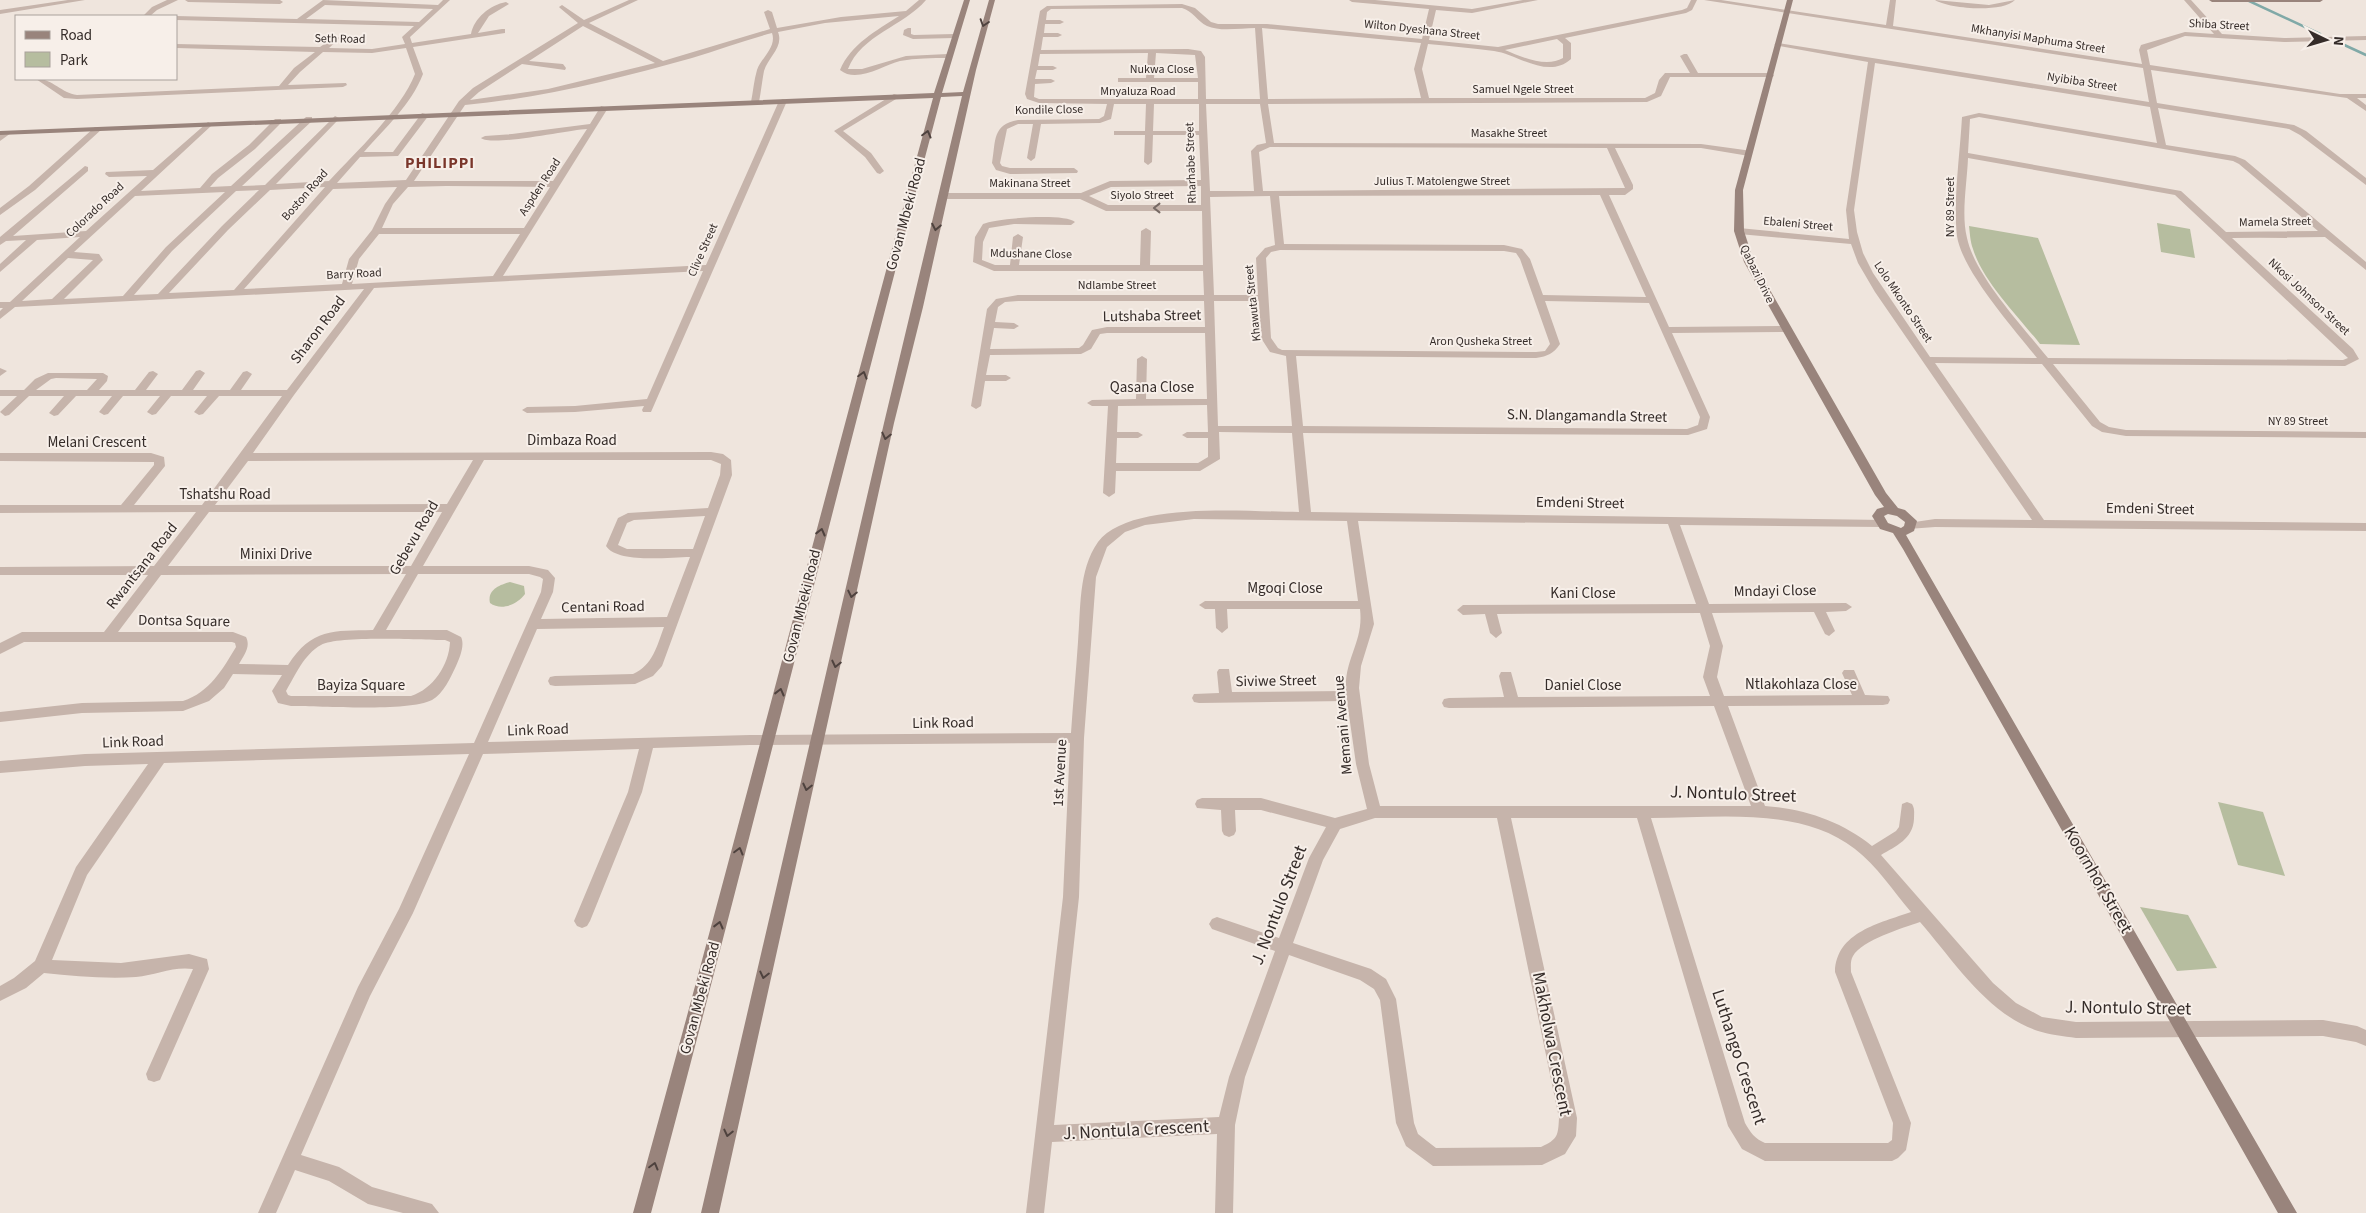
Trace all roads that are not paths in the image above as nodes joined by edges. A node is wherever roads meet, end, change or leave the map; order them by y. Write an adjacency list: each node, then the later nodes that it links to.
1 (82, 0): 30 (street)
2 (175, 0): 33 (street)
3 (188, 0): 20 (street)
4 (447, 0): 24 (street)
5 (636, 0): 39 (street)
6 (923, 0): 31 (street)
7 (967, 0): 49 (main road, Govan Mbeki Road)
8 (992, 0): 82 (main road, Govan Mbeki Road, one-way to 82)
9 (1352, 0): 27 (street)
10 (1535, 0): 27 (street)
11 (1694, 0): 51 (street, Wilton Dyeshana Street)
12 (1707, 0): 29 (street, Mkhanyisi Maphuma Street)
13 (1790, 0): 29 (main road, Qabazi Drive)
14 (1893, 0): 42 (street)
15 (1938, 0): 16 (street)
16 (2012, 0)
17 (2187, 0): 50 (street)
18 (2212, 0): 21 (main road)
19 (2320, 0): 21 (main road)
20 (281, 1): 26 (street)
21 (2240, 1)
22 (325, 2): 24 (street); 36 (street)
23 (506, 4): 46 (street)
24 (440, 6): 40 (street)
25 (562, 7): 39 (street)
26 (272, 8)
27 (1433, 8): 54 (street)
28 (768, 12): 43 (street)
29 (1786, 12): 42 (street, Mkhanyisi Maphuma Street); 56 (main road, Qabazi Drive)
30 (1, 13)
31 (907, 13): 43 (street); 62 (street)
32 (264, 14): 35 (street)
33 (148, 15)
34 (178, 18): 35 (street)
35 (256, 20): 36 (street)
36 (299, 21): 40 (street)
37 (1042, 22): 38 (street); 41 (street, Mnyaluza Road); 47 (street, Mnyaluza Road)
38 (1060, 22)
39 (582, 23): 65 (street); 66 (street)
40 (420, 24): 55 (street)
41 (1258, 26): 54 (street, Wilton Dyeshana Street); 92 (street)
42 (1889, 27): 67 (street, Mkhanyisi Maphuma Street)
43 (775, 30): 66 (street); 88 (street)
44 (908, 30): 49 (street)
45 (502, 31): 46 (street, Seth Road)
46 (474, 33): 55 (street, Seth Road)
47 (1039, 34): 48 (street); 61 (street, Mnyaluza Road)
48 (1058, 34)
49 (954, 36): 62 (main road, Govan Mbeki Road)
50 (2220, 36): 53 (street, Shiba Street); 67 (street, Shiba Street)
51 (1559, 37): 58 (street, Wilton Dyeshana Street); 58 (street)
52 (336, 38): 59 (street)
53 (2366, 38)
54 (1424, 42): 58 (street, Wilton Dyeshana Street); 87 (street)
55 (408, 45): 59 (street, Seth Road); 99 (street, Boston Road)
56 (1778, 45): 64 (street, Nyibiba Street); 72 (main road, Qabazi Drive)
57 (178, 46): 59 (street, Seth Road)
58 (1498, 49)
59 (322, 50): 80 (street)
60 (1152, 51): 61 (street, Rharhabe Street); 75 (street); 76 (street, Rharhabe Street)
61 (1036, 52): 69 (street, Mnyaluza Road)
62 (948, 56): 81 (main road, Govan Mbeki Road)
63 (1684, 56): 71 (street)
64 (1872, 60): 94 (street, Nyibiba Street); 156 (street, Lolo Mkonto Street)
65 (520, 62): 68 (street); 93 (street)
66 (662, 63): 93 (street)
67 (2146, 66): 85 (street, Mkhanyisi Maphuma Street); 94 (street, Shiba Street)
68 (562, 68)
69 (1033, 68): 70 (street); 77 (street, Mnyaluza Road)
70 (1053, 68)
71 (1695, 74): 72 (street, Samuel Ngele Street); 87 (street, Samuel Ngele Street)
72 (1770, 75): 116 (main road, Qabazi Drive)
73 (42, 80): 80 (street)
74 (1121, 80): 75 (street, Nukwa Close)
75 (1150, 80): 76 (street, Nukwa Close)
76 (1202, 80): 91 (street, Rharhabe Street)
77 (1031, 82): 78 (street); 89 (street, Mnyaluza Road)
78 (1050, 82)
79 (343, 85): 80 (street)
80 (281, 88)
81 (937, 94): 82 (main road); 83 (main road); 275 (main road, Govan Mbeki Road, one-way to 81)
82 (966, 94): 140 (main road, Govan Mbeki Road)
83 (897, 96): 86 (main road); 123 (street)
84 (2366, 96): 85 (street, Mkhanyisi Maphuma Street)
85 (2350, 97): 96 (street)
86 (782, 101): 88 (main road); 159 (street, Clive Street)
87 (1426, 101): 92 (street, Samuel Ngele Street)
88 (755, 102): 95 (main road)
89 (1111, 102): 90 (street, Mnyaluza Road); 103 (street, Kondile Close)
90 (1150, 102): 91 (street, Mnyaluza Road); 109 (street)
91 (1203, 102): 92 (street, Mnyaluza Road); 110 (street, Rharhabe Street)
92 (1264, 102): 113 (street)
93 (462, 103): 97 (street)
94 (2153, 106): 115 (street, Shiba Street); 126 (street, Nyibiba Street)
95 (604, 108): 97 (main road); 105 (street, Aspden Road)
96 (2366, 109)
97 (456, 113): 98 (main road); 130 (street)
98 (425, 115): 99 (main road); 117 (street)
99 (392, 116): 100 (main road); 117 (street, Boston Road)
100 (335, 118): 101 (main road); 131 (street)
101 (309, 119): 102 (main road); 133 (street)
102 (278, 120): 104 (main road); 134 (street)
103 (1037, 122): 119 (street); 122 (street, Kondile Close)
104 (208, 124): 106 (main road); 124 (street, Colorado Road)
105 (594, 126): 111 (street); 128 (street, Aspden Road)
106 (98, 129): 107 (main road); 144 (street)
107 (4, 133): 112 (street)
108 (1117, 133): 109 (street)
109 (1148, 133): 110 (street); 120 (street)
110 (1204, 133): 127 (street, Rharhabe Street)
111 (485, 138)
112 (0, 140)
113 (1270, 145): 114 (street, Masakhe Street); 135 (street)
114 (1610, 146): 116 (street, Masakhe Street); 137 (street, Julius T. Matolengwe Street)
115 (2162, 146): 118 (street, NY 89 Street); 151 (street, NY 89 Street)
116 (1749, 154): 149 (main road, Qabazi Drive)
117 (357, 155): 129 (street, Boston Road)
118 (1964, 155): 152 (street, Nkosi Johnson Street); 188 (street, NY 89 Street)
119 (1031, 158)
120 (1148, 162)
121 (85, 169): 155 (street)
122 (1074, 170)
123 (880, 171)
124 (154, 173): 125 (street); 138 (street, Colorado Road)
125 (109, 174)
126 (2366, 182)
127 (1205, 183): 132 (street, Makinana Street); 139 (street, Rharhabe Street)
128 (556, 184): 130 (street); 147 (street, Aspden Road)
129 (330, 185): 130 (street); 131 (street); 168 (street, Boston Road)
130 (406, 185): 146 (street)
131 (268, 186): 133 (street); 169 (street)
132 (1103, 186): 141 (street, Makinana Street); 142 (street)
133 (236, 187): 134 (street); 170 (street)
134 (204, 189): 138 (street)
135 (1259, 193): 136 (street, Julius T. Matolengwe Street); 139 (street, Julius T. Matolengwe Street)
136 (1274, 193): 137 (street, Julius T. Matolengwe Street); 157 (street)
137 (1604, 193): 174 (street, S.N. Dlangamandla Street)
138 (132, 194): 150 (street, Colorado Road)
139 (1206, 194): 143 (street, Rharhabe Street)
140 (942, 196): 141 (street, Makinana Street); 276 (main road, Govan Mbeki Road, one-way to 276)
141 (1082, 196): 142 (street, Siyolo Street)
142 (1102, 206): 143 (street, Siyolo Street, one-way to 142)
143 (1206, 208): 162 (street, Rharhabe Street)
144 (0, 212)
145 (1071, 222): 160 (street, Mdushane Close)
146 (376, 231): 147 (street); 167 (street)
147 (526, 231): 165 (street, Aspden Road)
148 (1146, 231): 161 (street)
149 (1739, 231): 156 (street, Ebaleni Street); 181 (main road, Qabazi Drive)
150 (88, 234): 153 (street); 158 (street, Colorado Road)
151 (2326, 234): 152 (street, Mamela Street); 163 (street, NY 89 Street)
152 (2224, 235): 188 (street, Nkosi Johnson Street)
153 (35, 237): 155 (street); 164 (street)
154 (1018, 237): 160 (street)
155 (1, 240)
156 (1854, 242): 187 (street, Lolo Mkonto Street)
157 (1280, 247): 172 (street, Khawuta Street); 173 (street, Aron Qusheka Street)
158 (66, 255): 175 (street); 176 (street, Colorado Road)
159 (709, 268): 165 (street, Barry Road); 210 (street, Clive Street)
160 (1014, 268): 161 (street, Mdushane Close)
161 (1145, 268): 162 (street, Mdushane Close)
162 (1208, 268): 171 (street, Rharhabe Street)
163 (2366, 268)
164 (0, 269)
165 (496, 279): 166 (street, Barry Road)
166 (370, 286): 167 (street, Barry Road); 194 (street, Sharon Road)
167 (346, 287): 168 (street, Barry Road)
168 (238, 292): 169 (street, Barry Road)
169 (161, 296): 170 (street, Barry Road)
170 (126, 298): 175 (street, Barry Road)
171 (1209, 298): 172 (street, Ndlambe Street); 179 (street, Ndlambe Street); 182 (street, Rharhabe Street)
172 (1264, 298): 185 (street, Khawuta Street)
173 (1540, 298): 174 (street); 185 (street, Aron Qusheka Street)
174 (1652, 300): 183 (street, S.N. Dlangamandla Street)
175 (55, 302): 176 (street, Barry Road)
176 (13, 304): 177 (street, Barry Road); 178 (street, Colorado Road)
177 (0, 305)
178 (0, 316)
179 (990, 325): 180 (street); 184 (street, Ndlambe Street)
180 (1014, 326)
181 (1786, 329): 183 (street); 232 (main road, Qabazi Drive)
182 (1210, 330): 184 (street, Lutshaba Street); 205 (street, Rharhabe Street)
183 (1666, 330): 216 (street, S.N. Dlangamandla Street)
184 (985, 352): 192 (street, Ndlambe Street)
185 (1291, 354): 216 (street)
186 (1142, 359): 208 (street)
187 (1927, 360): 188 (street, Nkosi Johnson Street); 236 (street, Lolo Mkonto Street)
188 (2046, 361): 221 (street, NY 89 Street)
189 (200, 373): 200 (street)
190 (153, 374): 198 (street)
191 (247, 374): 202 (street)
192 (981, 378): 193 (street); 209 (street, Ndlambe Street)
193 (1006, 378)
194 (290, 392): 202 (street); 222 (street, Rwantsana Road)
195 (26, 393): 196 (street); 203 (street); 204 (street); 214 (street)
196 (90, 393): 197 (street); 204 (street)
197 (120, 393): 198 (street); 211 (street)
198 (138, 393): 199 (street)
199 (168, 393): 200 (street); 212 (street)
200 (185, 393): 201 (street)
201 (216, 393): 202 (street); 213 (street)
202 (233, 393)
203 (0, 394)
204 (73, 394): 215 (street)
205 (1213, 402): 208 (street, Qasana Close); 217 (street, Rharhabe Street)
206 (1092, 403): 207 (street, Qasana Close)
207 (1113, 403): 208 (street, Qasana Close); 218 (street)
208 (1141, 403)
209 (976, 406)
210 (527, 410)
211 (104, 412)
212 (152, 412)
213 (199, 412)
214 (5, 413)
215 (54, 414)
216 (1298, 428): 217 (street, S.N. Dlangamandla Street); 233 (street)
217 (1214, 432): 220 (street); 225 (street, Rharhabe Street)
218 (1112, 435): 219 (street); 225 (street)
219 (1138, 435)
220 (1188, 435)
221 (2366, 435)
222 (246, 456): 224 (street, Dimbaza Road); 229 (street, Rwantsana Road)
223 (0, 457): 228 (street, Melani Crescent)
224 (480, 457): 227 (street, Gebevu Road); 231 (street, Dimbaza Road)
225 (1110, 467): 226 (street)
226 (1109, 493)
227 (450, 508): 229 (street, Tshatshu Road); 240 (street, Gebevu Road)
228 (124, 509): 229 (street, Tshatshu Road); 230 (street, Tshatshu Road)
229 (205, 509): 242 (street, Rwantsana Road)
230 (0, 510)
231 (712, 512): 239 (street, Dimbaza Road); 239 (street)
232 (1884, 515): 235 (street, Emdeni Street); 238 (main road); 238 (main road)
233 (1305, 516): 234 (street, Emdeni Street); 274 (street, 1st Avenue)
234 (1352, 517): 235 (street, Emdeni Street); 243 (street, Memani Avenue)
235 (1672, 520): 248 (street)
236 (2041, 524): 237 (street, Emdeni Street); 238 (street, Emdeni Street)
237 (2366, 528)
238 (1906, 531): 297 (main road, Koornhof Street)
239 (696, 554): 251 (street, Dimbaza Road)
240 (415, 570): 242 (street, Minixi Drive); 252 (street, Minixi Drive); 256 (street, Gebevu Road)
241 (0, 571): 242 (street, Minixi Drive)
242 (157, 571): 257 (street, Rwantsana Road)
243 (1365, 604): 245 (street, Mgoqi Close); 265 (street, Memani Avenue)
244 (1205, 605): 245 (street, Mgoqi Close)
245 (1221, 605): 253 (street)
246 (1818, 607): 247 (street, Mndayi Close); 248 (street, Mndayi Close); 254 (street)
247 (1846, 607)
248 (1704, 608): 250 (street, Kani Close); 270 (street)
249 (1463, 610): 250 (street, Kani Close)
250 (1490, 610): 255 (street)
251 (672, 622): 252 (street, Centani Road); 264 (street, Dimbaza Road)
252 (533, 624): 278 (street)
253 (1222, 628)
254 (1829, 631)
255 (1496, 633)
256 (377, 635): 260 (street, Bayiza Square); 260 (street, Bayiza Square)
257 (107, 636): 258 (street, Dontsa Square); 259 (street, Dontsa Square)
258 (0, 649)
259 (229, 669): 260 (street); 273 (street, Dontsa Square)
260 (292, 670)
261 (1224, 672): 267 (street)
262 (1849, 673): 268 (street)
263 (1506, 676): 271 (street)
264 (555, 681)
265 (1354, 696): 267 (street, Siviwe Street); 284 (street, Memani Avenue)
266 (1198, 698): 267 (street, Siviwe Street)
267 (1226, 698)
268 (1862, 700): 269 (street, Ntlakohlaza Close); 270 (street, Ntlakohlaza Close)
269 (1883, 700)
270 (1718, 701): 271 (street, Daniel Close); 286 (street)
271 (1512, 702): 272 (street, Daniel Close)
272 (1449, 703)
273 (0, 718)
274 (1077, 738): 276 (street, Link Road); 301 (street, 1st Avenue)
275 (768, 740): 276 (street, Link Road); 277 (street, Link Road); 305 (main road, Govan Mbeki Road, one-way to 275)
276 (818, 740): 306 (main road, Govan Mbeki Road, one-way to 306)
277 (647, 743): 278 (street, Link Road); 292 (street)
278 (480, 748): 279 (street, Link Road); 302 (street)
279 (160, 758): 280 (street, Link Road); 295 (street)
280 (0, 767)
281 (1202, 804): 282 (street)
282 (1228, 804): 288 (street); 289 (street)
283 (1907, 808): 290 (street)
284 (1375, 812): 287 (street, J. Nontulo Street); 288 (street, J. Nontulo Street)
285 (1642, 812): 286 (street, J. Nontulo Street); 287 (street, J. Nontulo Street); 291 (street, Luthango Crescent)
286 (1760, 812): 290 (street, J. Nontulo Street)
287 (1503, 813): 294 (street, Makholwa Crescent)
288 (1336, 824): 294 (street, J. Nontulo Street)
289 (1229, 831)
290 (1871, 854): 291 (street, J. Nontulo Street)
291 (1923, 914): 297 (street, J. Nontulo Street)
292 (582, 921)
293 (1218, 924): 294 (street, Makholwa Crescent)
294 (1283, 947): 300 (street, J. Nontulo Street)
295 (40, 966): 296 (street); 299 (street)
296 (0, 994)
297 (2184, 1029): 298 (street, J. Nontulo Street); 309 (main road, Koornhof Street)
298 (2366, 1038)
299 (154, 1074)
300 (1226, 1126): 301 (street, J. Nontula Crescent); 308 (street, J. Nontulo Street)
301 (1044, 1134): 307 (street, 1st Avenue)
302 (290, 1160): 303 (street); 304 (street)
303 (267, 1213)
304 (430, 1213)
305 (642, 1213)
306 (710, 1213)
307 (1035, 1213)
308 (1224, 1213)
309 (2288, 1213)

